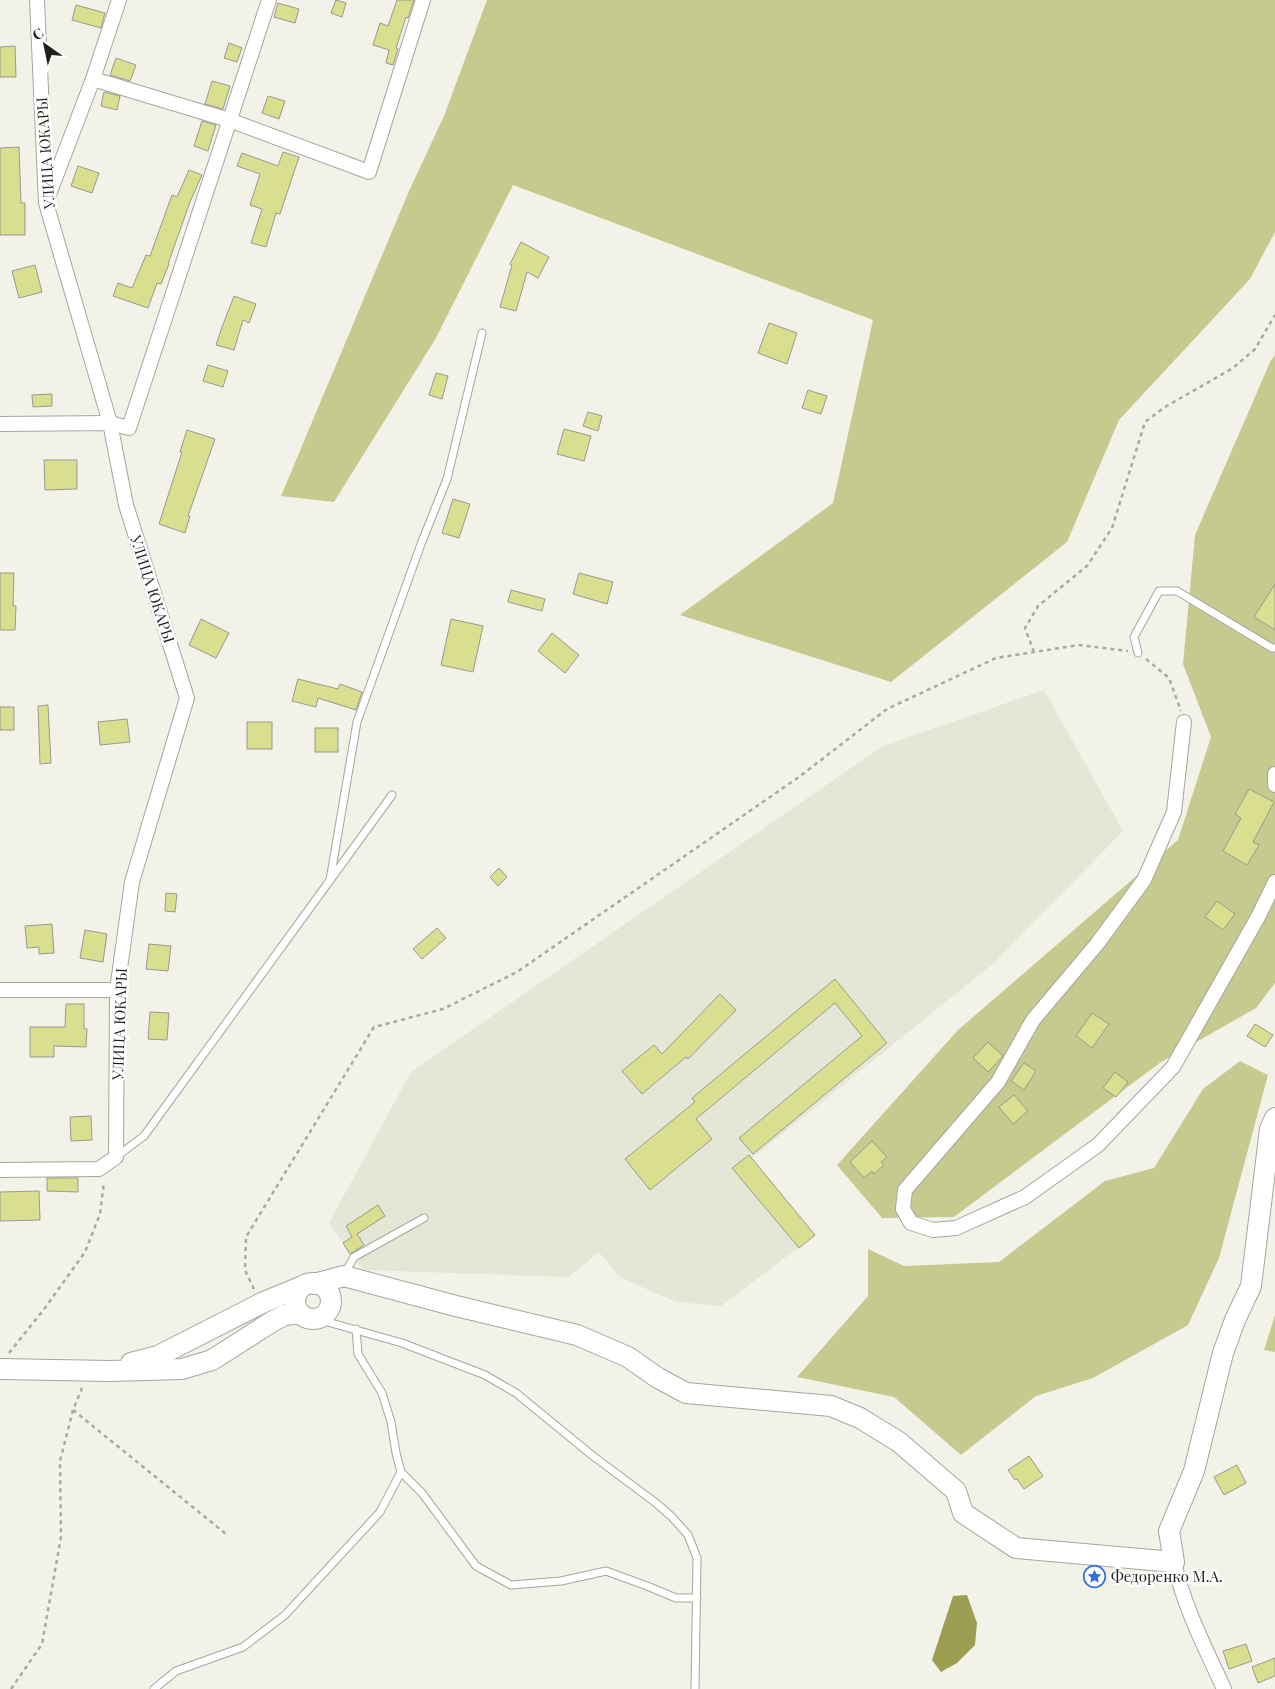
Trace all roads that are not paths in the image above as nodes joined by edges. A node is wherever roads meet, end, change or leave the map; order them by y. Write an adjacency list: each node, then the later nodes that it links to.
1 (37, 0): 7 (street, УЛИЦА ЮКАРЫ)
2 (119, 0): 5 (street)
3 (269, 0): 6 (street)
4 (423, 0): 6 (street)
5 (93, 79): 6 (street); 7 (street)
6 (229, 120): 9 (street)
7 (46, 203): 9 (street, УЛИЦА ЮКАРЫ)
8 (482, 333): 17 (lane)
9 (110, 423): 10 (street); 20 (street, УЛИЦА ЮКАРЫ)
10 (0, 424)
11 (1275, 648): 12 (lane)
12 (1138, 653)
13 (1184, 722): 18 (street)
14 (1275, 774): 15 (street)
15 (1275, 785)
16 (392, 796): 17 (lane)
17 (330, 880): 22 (lane)
18 (1275, 882)
19 (0, 990): 20 (street)
20 (118, 990): 22 (street, УЛИЦА ЮКАРЫ)
21 (1275, 1118): 32 (street)
22 (107, 1163): 23 (street)
23 (0, 1170)
24 (424, 1218): 25 (lane)
25 (344, 1276): 26 (street); 27 (street); 33 (street)
26 (309, 1285): 27 (street); 27 (street); 30 (street)
27 (316, 1314): 28 (lane); 30 (street)
28 (356, 1329): 31 (lane); 36 (lane)
29 (3, 1363): 30 (street)
30 (84, 1370)
31 (401, 1472): 36 (lane); 37 (lane)
32 (1169, 1531): 33 (street); 34 (street)
33 (1150, 1560): 34 (street); 35 (street)
34 (1174, 1562): 35 (street)
35 (1178, 1581): 39 (street)
36 (697, 1598): 38 (lane)
37 (154, 1689)
38 (694, 1689)
39 (1224, 1689)

